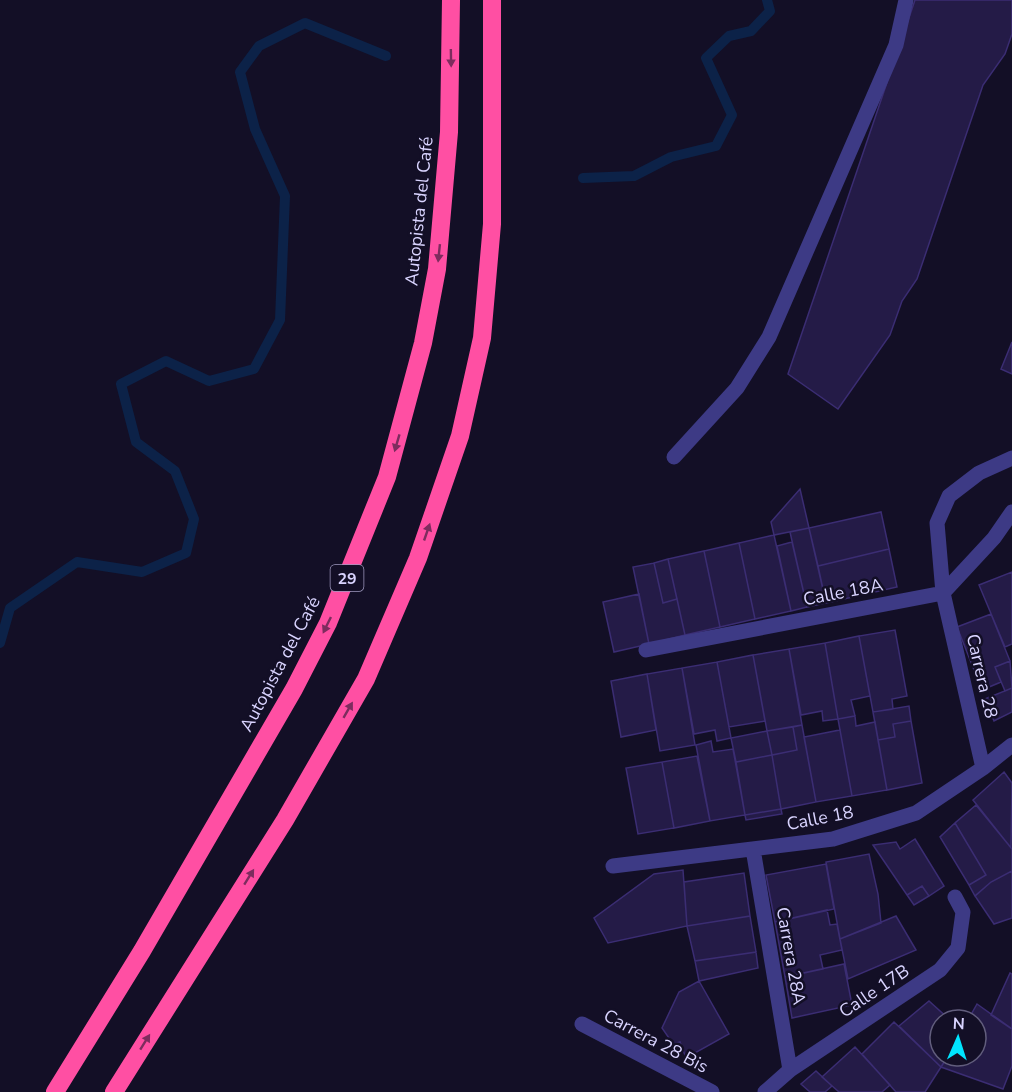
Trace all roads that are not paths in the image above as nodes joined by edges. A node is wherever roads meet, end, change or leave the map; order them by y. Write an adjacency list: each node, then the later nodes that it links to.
1 (451, 0): 16 (highway, Autopista del Café / 29, one-way to 16)
2 (492, 0): 17 (highway, one-way to 2)
3 (906, 0): 4 (street)
4 (674, 457)
5 (1012, 458): 7 (street, Carrera 28)
6 (1012, 512): 7 (street)
7 (943, 593): 8 (street, Calle 18A); 10 (street, Carrera 28)
8 (646, 650)
9 (1012, 745): 10 (street, Calle 18)
10 (983, 768): 11 (street, Calle 18)
11 (753, 849): 12 (street, Calle 18); 15 (street, Carrera 28A)
12 (613, 866)
13 (955, 897): 15 (street, Calle 17B)
14 (582, 1024): 18 (street, Carrera 28 Bis)
15 (790, 1070): 19 (street, Calle 17B)
16 (56, 1092)
17 (114, 1092)
18 (712, 1092)
19 (765, 1092)

